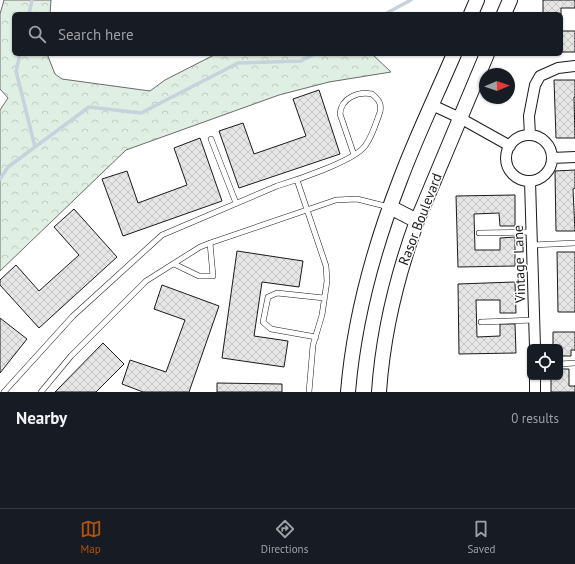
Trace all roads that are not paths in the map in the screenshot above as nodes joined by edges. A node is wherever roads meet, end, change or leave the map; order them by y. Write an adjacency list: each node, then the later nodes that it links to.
1 (477, 0): 3 (main road)
2 (510, 0): 4 (main road)
3 (472, 12)
4 (505, 12)
5 (453, 56): 8 (main road, Rasor Boulevard)
6 (486, 56): 9 (main road, Rasor Boulevard)
7 (575, 66): 10 (street)
8 (432, 105): 9 (street); 19 (main road, Rasor Boulevard)
9 (460, 118): 12 (street); 21 (main road, Rasor Boulevard)
10 (530, 135): 12 (street); 15 (street)
11 (211, 139): 18 (lane)
12 (510, 146): 17 (street)
13 (354, 156): 13 (lane); 16 (lane)
14 (575, 157): 15 (street)
15 (552, 158): 17 (street)
16 (297, 180): 18 (lane); 20 (lane)
17 (530, 181): 22 (street, Vintage Lane)
18 (236, 203): 36 (lane)
19 (390, 207): 20 (lane); 21 (main road); 39 (main road, Rasor Boulevard)
20 (307, 211): 24 (lane); 28 (lane)
21 (417, 221): 40 (main road, Rasor Boulevard)
22 (532, 232): 23 (lane); 26 (street, Vintage Lane)
23 (479, 233)
24 (210, 243): 27 (lane); 27 (lane)
25 (575, 244): 26 (lane)
26 (532, 245): 29 (street, Vintage Lane)
27 (174, 264): 37 (lane)
28 (324, 298): 31 (lane); 31 (lane)
29 (534, 320): 30 (lane); 32 (street, Vintage Lane)
30 (481, 322)
31 (316, 336): 38 (lane)
32 (535, 344)
33 (563, 364): 34 (lane)
34 (575, 364)
35 (535, 380): 41 (street)
36 (4, 392)
37 (40, 392)
38 (308, 392)
39 (348, 392)
40 (379, 392)
41 (535, 392)

